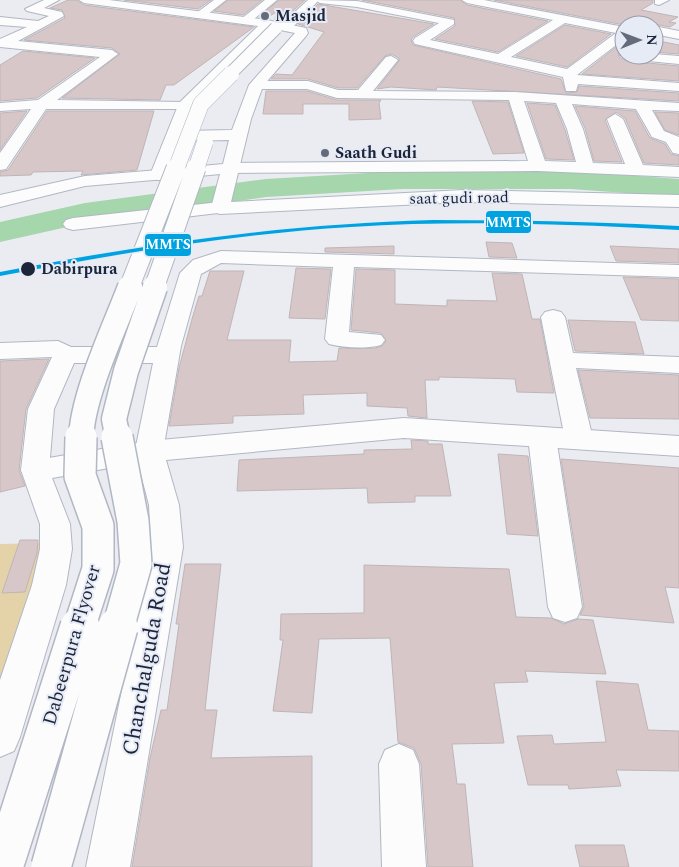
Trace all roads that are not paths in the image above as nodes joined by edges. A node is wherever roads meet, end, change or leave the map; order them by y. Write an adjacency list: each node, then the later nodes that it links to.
1 (54, 0): 10 (street)
2 (84, 0): 11 (street)
3 (221, 0): 11 (street)
4 (272, 0): 14 (street)
5 (314, 0): 17 (street)
6 (320, 0): 27 (street)
7 (467, 0): 12 (street)
8 (492, 0): 15 (street)
9 (16, 7): 10 (street)
10 (31, 9): 16 (street)
11 (199, 16): 14 (street)
12 (563, 19): 18 (street); 27 (street)
13 (0, 21): 16 (street)
14 (245, 21): 17 (street)
15 (614, 22)
16 (39, 25): 23 (street)
17 (282, 27): 33 (street); 43 (street); 80 (street, Dabeerpura Flyover, bridge); 81 (street, Dabeerpura Flyover, bridge)
18 (614, 30)
19 (664, 32): 20 (street)
20 (679, 35)
21 (614, 40): 25 (street)
22 (664, 42): 24 (street)
23 (2, 44): 39 (street)
24 (679, 46)
25 (600, 52): 26 (street); 31 (street)
26 (614, 54)
27 (499, 59): 31 (street)
28 (664, 59): 30 (street)
29 (391, 60): 35 (street)
30 (679, 60)
31 (571, 76): 34 (street); 38 (street)
32 (474, 79): 36 (street)
33 (256, 85): 35 (street); 49 (street)
34 (679, 87)
35 (362, 95): 36 (street)
36 (470, 95): 37 (street)
37 (515, 96): 38 (street); 53 (street)
38 (567, 99): 40 (street); 44 (street)
39 (42, 104): 41 (street); 43 (street); 52 (street)
40 (642, 105): 42 (street); 47 (street)
41 (6, 106): 45 (street)
42 (679, 107)
43 (180, 113): 49 (street); 50 (street)
44 (570, 117): 46 (street); 54 (street)
45 (0, 119)
46 (615, 119): 47 (street); 56 (street)
47 (651, 120): 48 (street); 51 (street)
48 (679, 122)
49 (241, 127): 50 (street); 55 (street)
50 (172, 136): 58 (street)
51 (679, 149)
52 (3, 156)
53 (538, 166): 54 (street); 55 (street)
54 (586, 167): 56 (street)
55 (230, 170): 58 (street); 61 (street)
56 (636, 170): 57 (street)
57 (679, 172)
58 (159, 175): 59 (street)
59 (0, 201)
60 (679, 201): 61 (street, saat gudi road)
61 (227, 207): 62 (street, saat gudi road)
62 (73, 224)
63 (344, 262): 64 (street); 66 (street); 69 (street)
64 (678, 274)
65 (552, 317): 70 (street)
66 (373, 340)
67 (0, 351): 68 (street)
68 (65, 355): 69 (street); 76 (street)
69 (167, 355): 75 (street)
70 (562, 360): 71 (street); 73 (street)
71 (679, 365)
72 (542, 436): 73 (street); 75 (street); 77 (street)
73 (579, 439): 74 (street)
74 (679, 446)
75 (149, 451): 76 (street); 82 (street, Chanchalguda Road)
76 (35, 470): 78 (street)
77 (565, 608)
78 (0, 735)
79 (399, 764): 83 (street)
80 (3, 867)
81 (50, 867)
82 (108, 867)
83 (404, 867)

